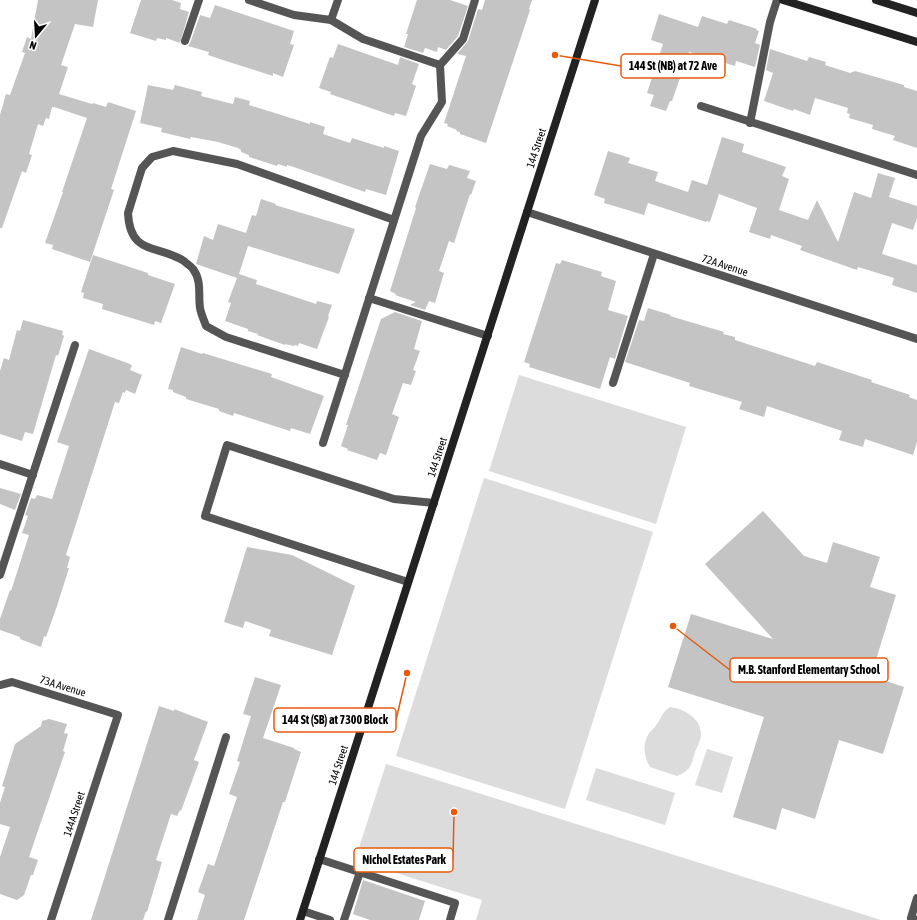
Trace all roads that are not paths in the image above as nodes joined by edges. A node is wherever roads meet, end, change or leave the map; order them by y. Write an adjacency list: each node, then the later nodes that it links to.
1 (199, 0): 11 (street)
2 (249, 0): 10 (street)
3 (338, 0): 10 (street)
4 (475, 0): 13 (street)
5 (595, 0): 17 (main road, 144 Street)
6 (777, 0): 15 (street)
7 (783, 0): 12 (main road)
8 (876, 0): 9 (main road)
9 (917, 13)
10 (331, 20): 13 (street)
11 (186, 41)
12 (917, 42)
13 (440, 65): 18 (street)
14 (701, 106): 15 (street)
15 (750, 123): 16 (street)
16 (917, 175)
17 (527, 212): 19 (street, 72A Avenue); 21 (main road, 144 Street)
18 (394, 220): 20 (street); 24 (street)
19 (654, 254): 22 (street, 72A Avenue); 25 (street)
20 (369, 298): 21 (street); 24 (street)
21 (488, 336): 29 (main road, 144 Street)
22 (917, 340)
23 (75, 344): 28 (street)
24 (345, 375): 26 (street)
25 (613, 383)
26 (323, 443)
27 (0, 464): 28 (street)
28 (33, 475): 30 (street)
29 (434, 503): 31 (main road, 144 Street); 31 (street)
30 (0, 575)
31 (408, 582): 35 (main road, 144 Street)
32 (0, 685): 33 (street, 73A Avenue)
33 (118, 715): 40 (street, 144A Street)
34 (226, 736): 41 (street)
35 (320, 859): 36 (street); 38 (main road, 144 Street)
36 (360, 872): 44 (street); 45 (street)
37 (917, 898): 39 (street)
38 (303, 911): 42 (main road, 144 Street); 43 (street)
39 (914, 919)
40 (51, 920)
41 (168, 920)
42 (300, 920)
43 (330, 920)
44 (344, 920)
45 (450, 920)

